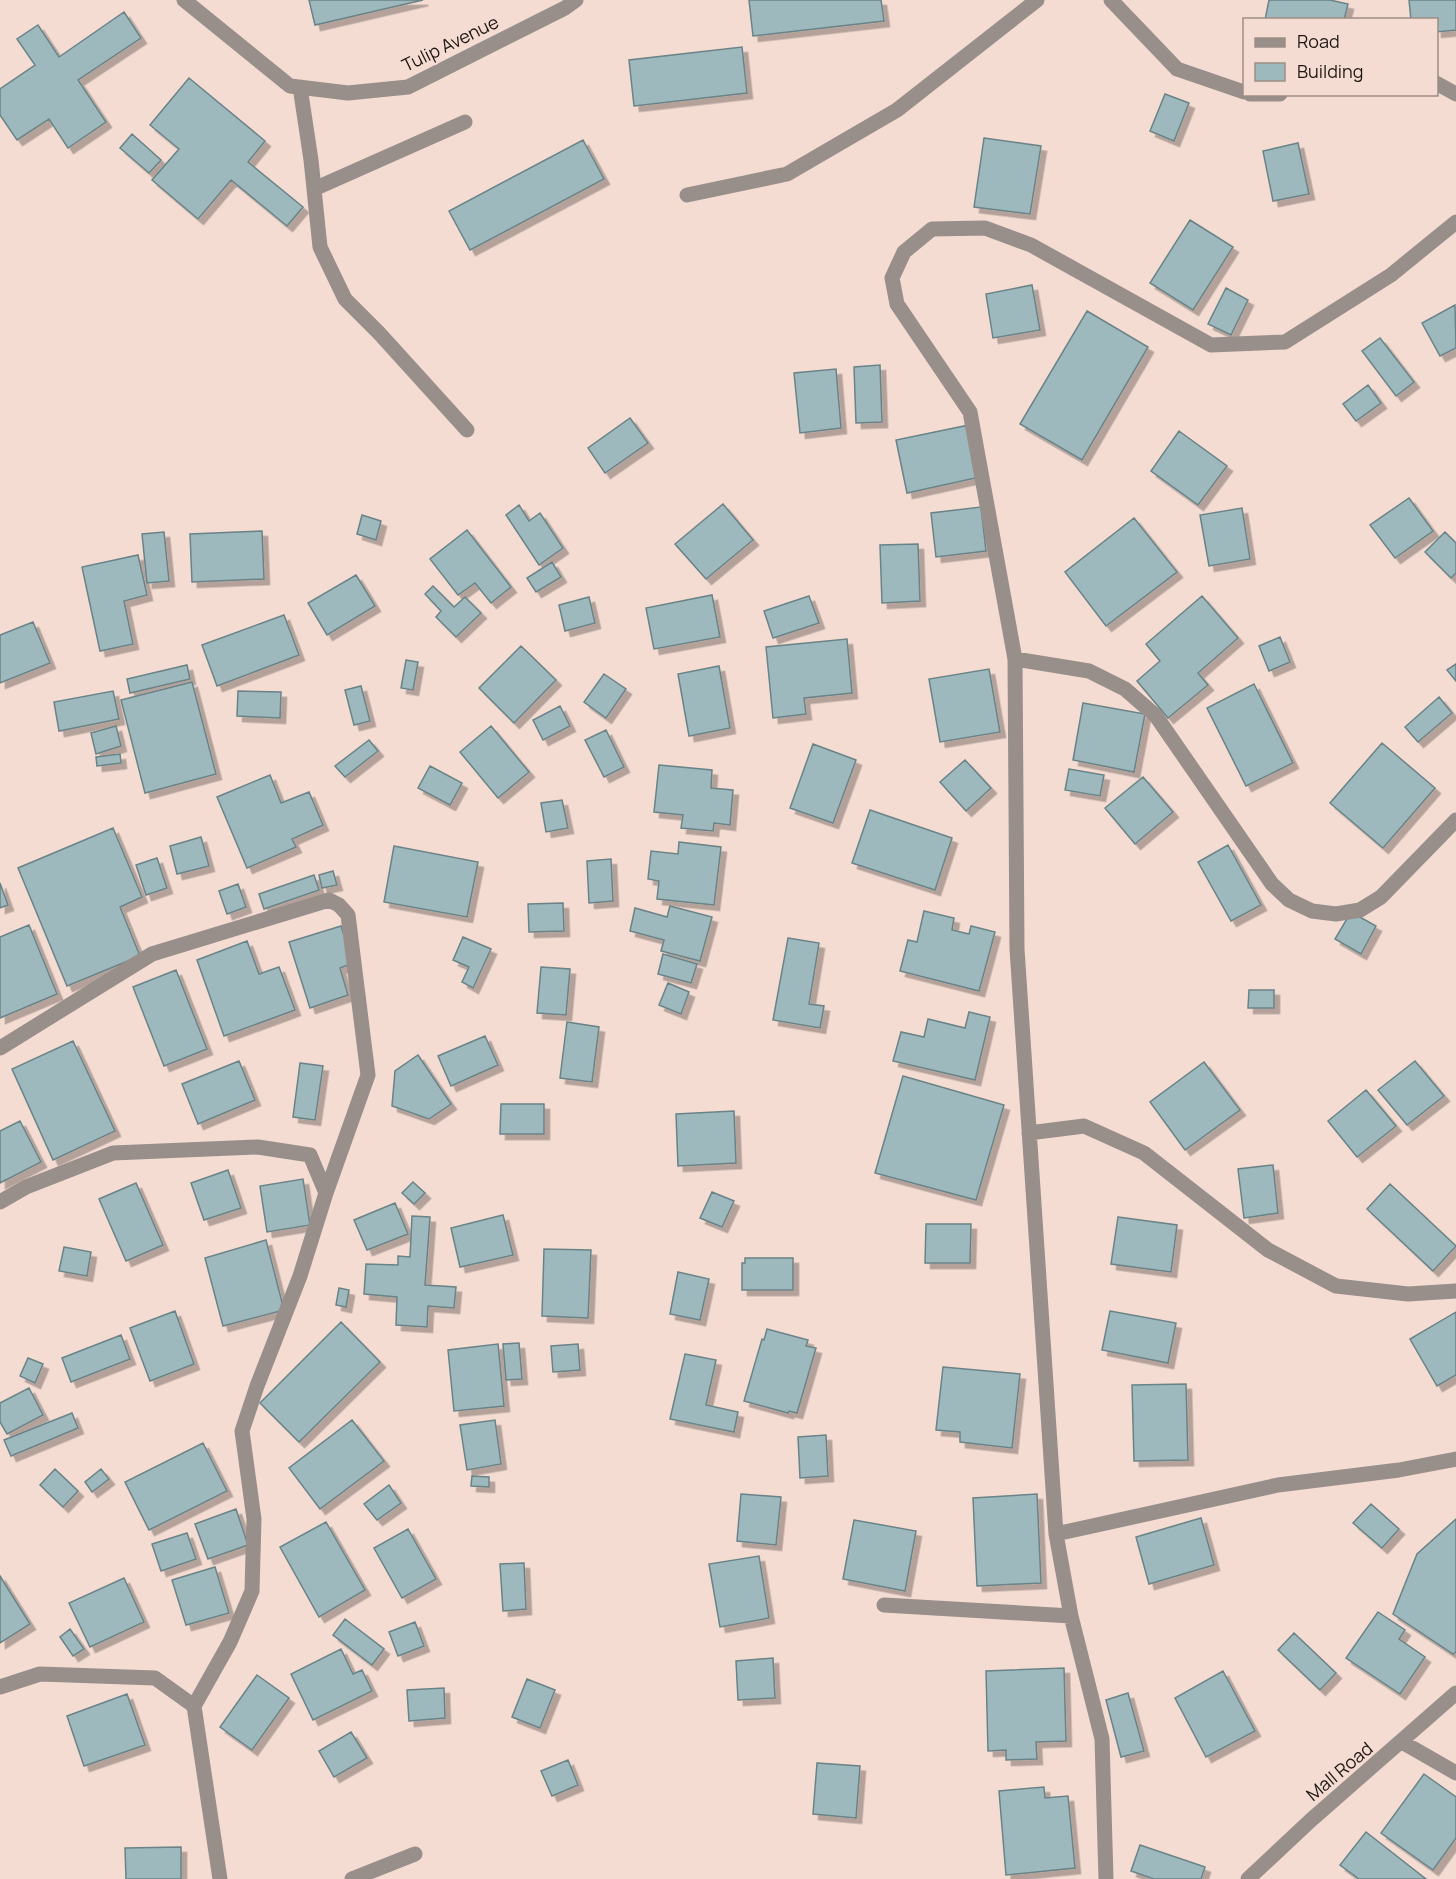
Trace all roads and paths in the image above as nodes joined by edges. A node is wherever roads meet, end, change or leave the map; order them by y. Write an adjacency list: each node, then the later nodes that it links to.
1 (576, 0): 6 (street, Tulip Avenue)
2 (1037, 0): 11 (street)
3 (1111, 0): 7 (street)
4 (187, 1): 6 (street, Tulip Avenue)
5 (1438, 83): 8 (street)
6 (300, 87): 10 (street)
7 (1243, 91)
8 (1456, 94)
9 (465, 122): 10 (street)
10 (314, 189): 13 (street)
11 (687, 195)
12 (1456, 222): 14 (street)
13 (467, 430)
14 (1015, 659): 15 (street); 17 (street)
15 (1456, 820)
16 (0, 1048): 18 (street)
17 (1029, 1133): 20 (street); 22 (street)
18 (327, 1193): 19 (street); 27 (street)
19 (0, 1202)
20 (1456, 1291)
21 (1456, 1459): 22 (street)
22 (1056, 1534): 24 (street)
23 (884, 1605): 24 (street)
24 (1071, 1616): 33 (street)
25 (0, 1688): 27 (street)
26 (1456, 1693): 28 (street, Mall Road)
27 (194, 1706): 31 (street)
28 (1402, 1742): 29 (street); 34 (street, Mall Road)
29 (1456, 1773)
30 (415, 1854): 32 (street)
31 (220, 1879)
32 (352, 1879)
33 (1106, 1879)
34 (1248, 1879)

